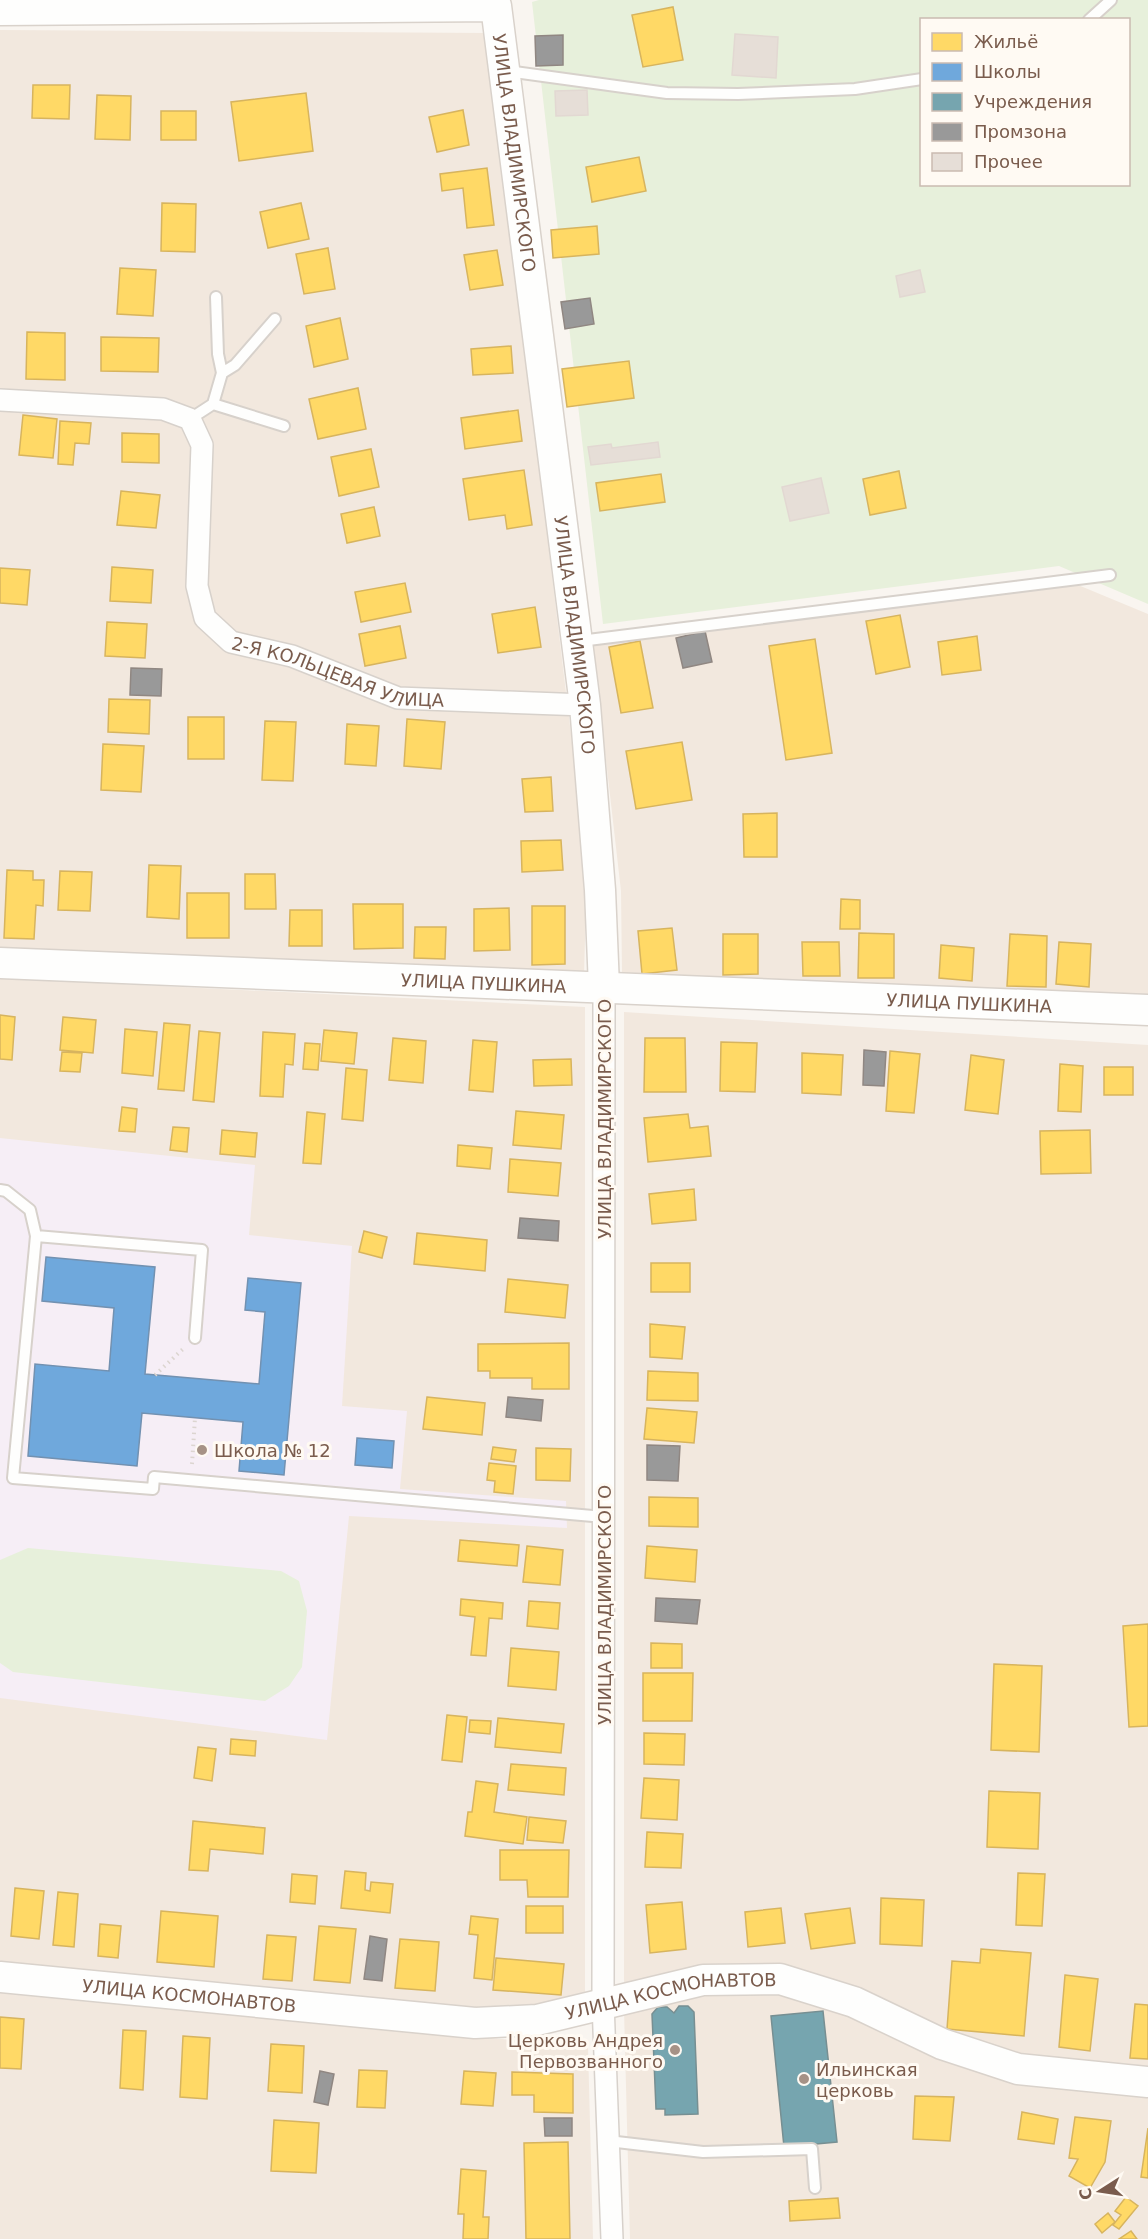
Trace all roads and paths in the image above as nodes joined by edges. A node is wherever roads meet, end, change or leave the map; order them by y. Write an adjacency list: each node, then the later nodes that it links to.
1 (1111, 0): 5 (lane)
2 (431, 3): 3 (street); 6 (street, УЛИЦА ВЛАДИМИРСКОГО)
3 (339, 4): 4 (street)
4 (20, 6)
5 (1091, 18)
6 (504, 70): 7 (lane); 16 (street, УЛИЦА ВЛАДИМИРСКОГО)
7 (920, 79)
8 (216, 297): 10 (lane)
9 (275, 319): 10 (lane)
10 (222, 373): 12 (lane)
11 (0, 400): 13 (street)
12 (213, 404): 13 (lane); 14 (lane)
13 (190, 418): 17 (street, 2-Я КОЛЬЦЕВАЯ УЛИЦА)
14 (284, 426)
15 (1110, 575): 16 (lane)
16 (577, 642): 17 (street, УЛИЦА ВЛАДИМИРСКОГО)
17 (585, 705): 19 (street, УЛИЦА ВЛАДИМИРСКОГО)
18 (0, 963): 19 (street, УЛИЦА ПУШКИНА)
19 (604, 987): 20 (street, УЛИЦА ПУШКИНА); 27 (street, УЛИЦА ВЛАДИМИРСКОГО)
20 (1148, 1010)
21 (0, 1190): 22 (lane)
22 (36, 1236): 23 (lane); 26 (lane)
23 (195, 1338): 24 (path)
24 (155, 1375)
25 (195, 1418): 26 (path)
26 (191, 1480): 27 (lane)
27 (604, 1517): 29 (street, УЛИЦА ВЛАДИМИРСКОГО)
28 (0, 1977): 29 (street, УЛИЦА КОСМОНАВТОВ)
29 (603, 2003): 30 (street, УЛИЦА КОСМОНАВТОВ); 31 (street, УЛИЦА ВЛАДИМИРСКОГО)
30 (1148, 2082)
31 (608, 2141): 32 (lane); 33 (street, УЛИЦА ВЛАДИМИРСКОГО)
32 (815, 2188)
33 (612, 2239)

